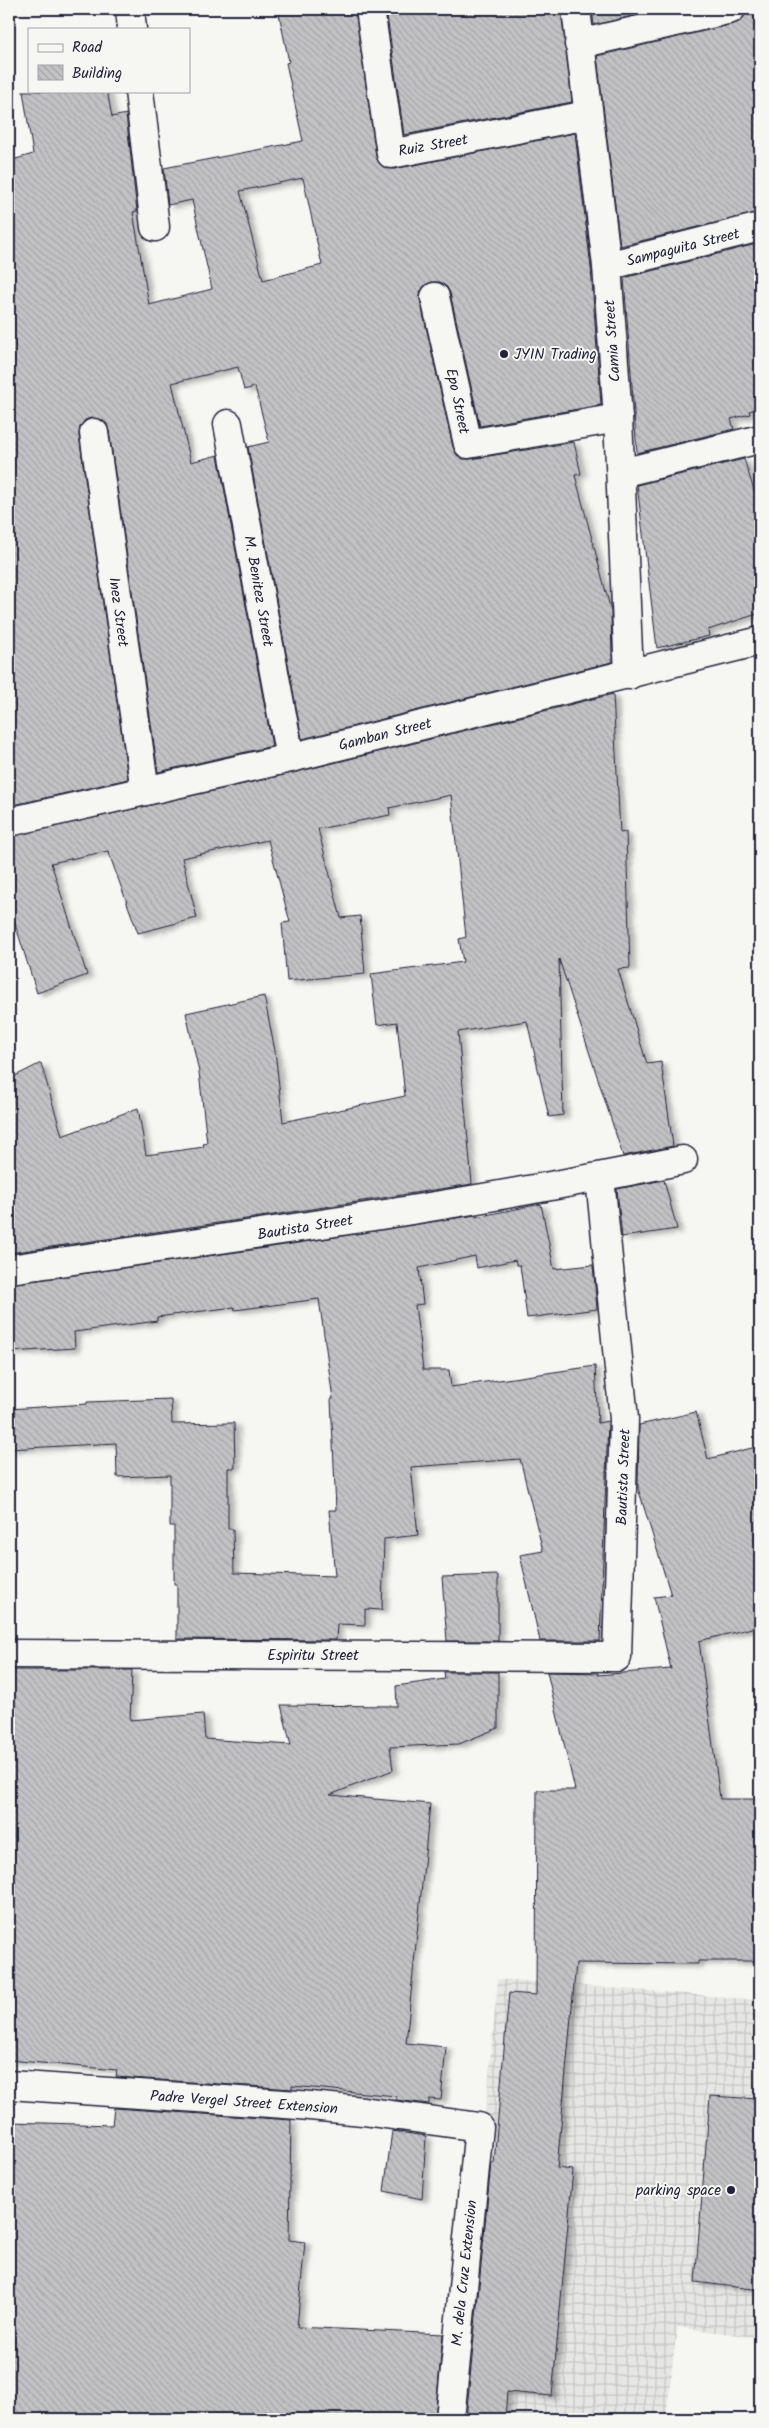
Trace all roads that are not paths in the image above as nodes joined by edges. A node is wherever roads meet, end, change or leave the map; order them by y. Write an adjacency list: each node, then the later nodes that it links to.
1 (130, 9): 5 (street)
2 (370, 9): 8 (street, Ruiz Street)
3 (576, 9): 6 (street, Camia Street)
4 (731, 9): 6 (street)
5 (132, 28)
6 (579, 44): 8 (street, Camia Street)
7 (139, 92): 9 (street)
8 (587, 115): 11 (street, Camia Street)
9 (155, 227)
10 (760, 227): 11 (street, Sampaguita Street)
11 (606, 266): 13 (street, Camia Street)
12 (435, 297): 13 (street, Epo Street)
13 (618, 418): 17 (street, Camia Street)
14 (228, 424): 20 (street, M. Benitez Street)
15 (94, 433): 21 (street, Inez Street)
16 (760, 439): 17 (street)
17 (621, 472): 19 (street, Camia Street)
18 (760, 641): 19 (street, Gamban Street)
19 (629, 675): 20 (street, Gamban Street)
20 (290, 758): 21 (street, Gamban Street)
21 (145, 791): 22 (street, Gamban Street)
22 (9, 822)
23 (683, 1160): 24 (street, Bautista Street)
24 (600, 1178): 25 (street, Bautista Street); 27 (street, Bautista Street)
25 (9, 1269)
26 (9, 1654): 27 (street, Espiritu Street)
27 (618, 1657)
28 (9, 2085): 29 (street, Padre Vergel Street Extension)
29 (479, 2127): 30 (street, M. dela Cruz Extension)
30 (450, 2419)

